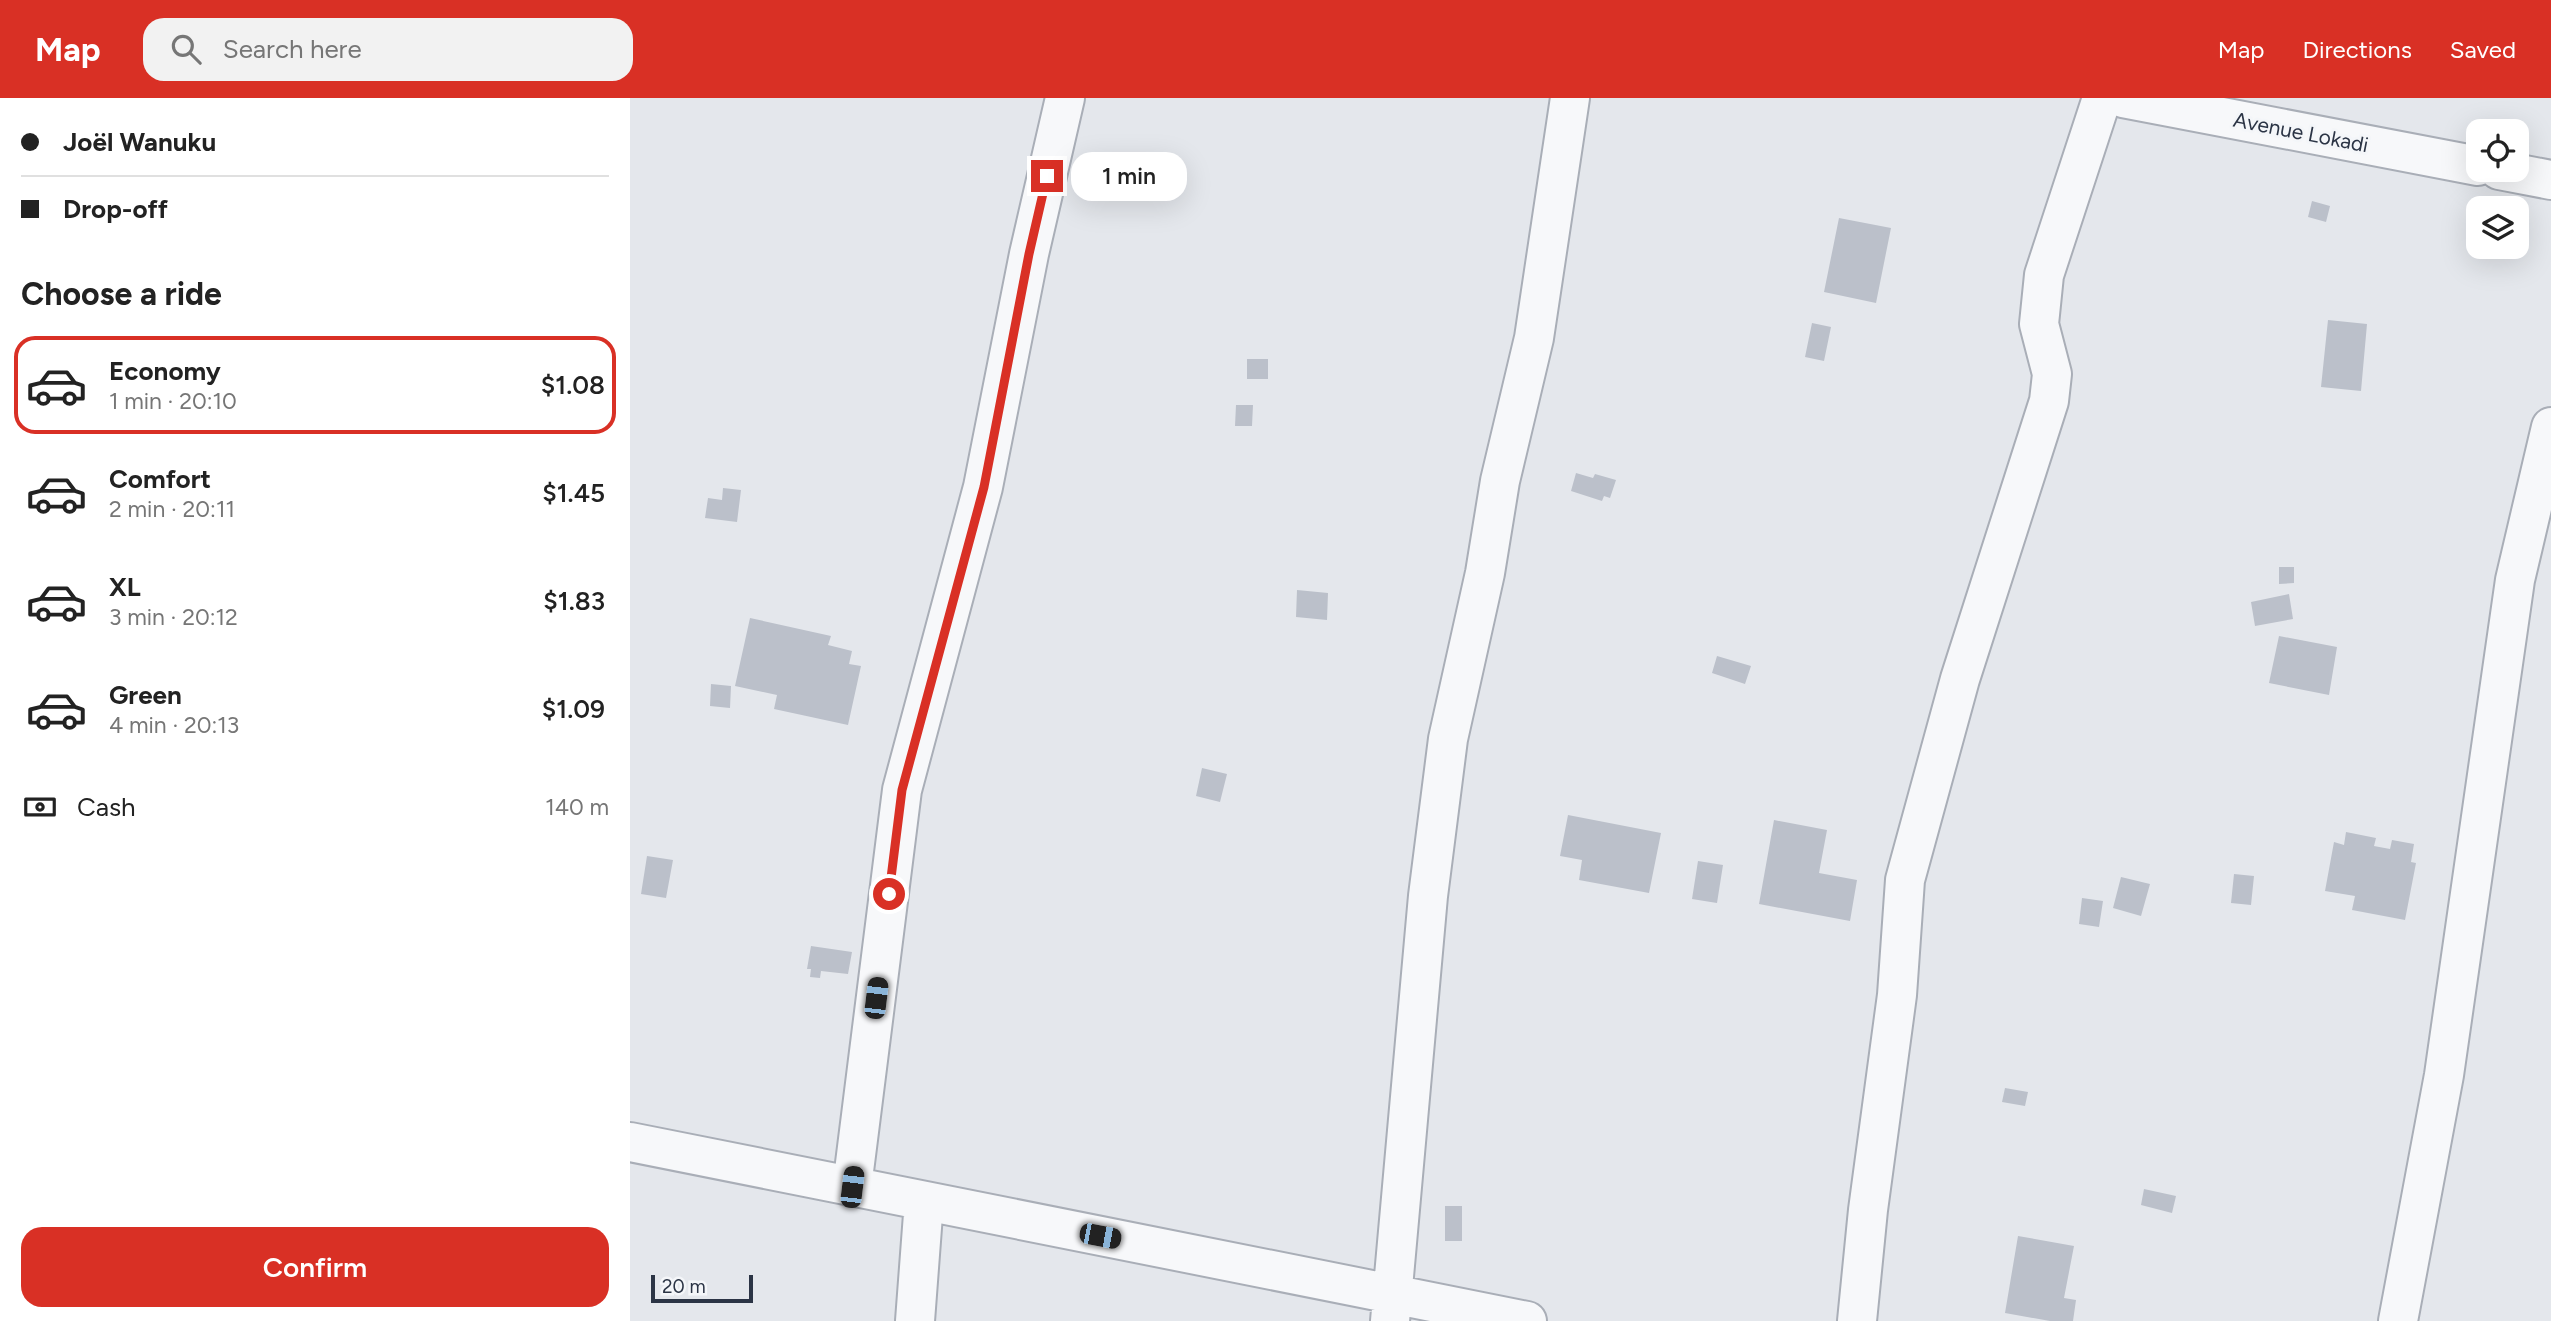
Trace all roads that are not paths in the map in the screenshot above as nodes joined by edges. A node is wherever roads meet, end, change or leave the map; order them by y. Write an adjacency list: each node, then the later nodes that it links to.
1 (1065, 98): 10 (street)
2 (1570, 98): 12 (street)
3 (2102, 98): 15 (street)
4 (2123, 98): 5 (street, Avenue Lokadi)
5 (2466, 164)
6 (2529, 176): 7 (street)
7 (2551, 180)
8 (2551, 427): 16 (street)
9 (630, 1142): 10 (street)
10 (852, 1187): 11 (street)
11 (924, 1201): 12 (street); 13 (street)
12 (1391, 1308): 14 (street)
13 (915, 1321)
14 (1527, 1321)
15 (1857, 1321)
16 (2398, 1321)

